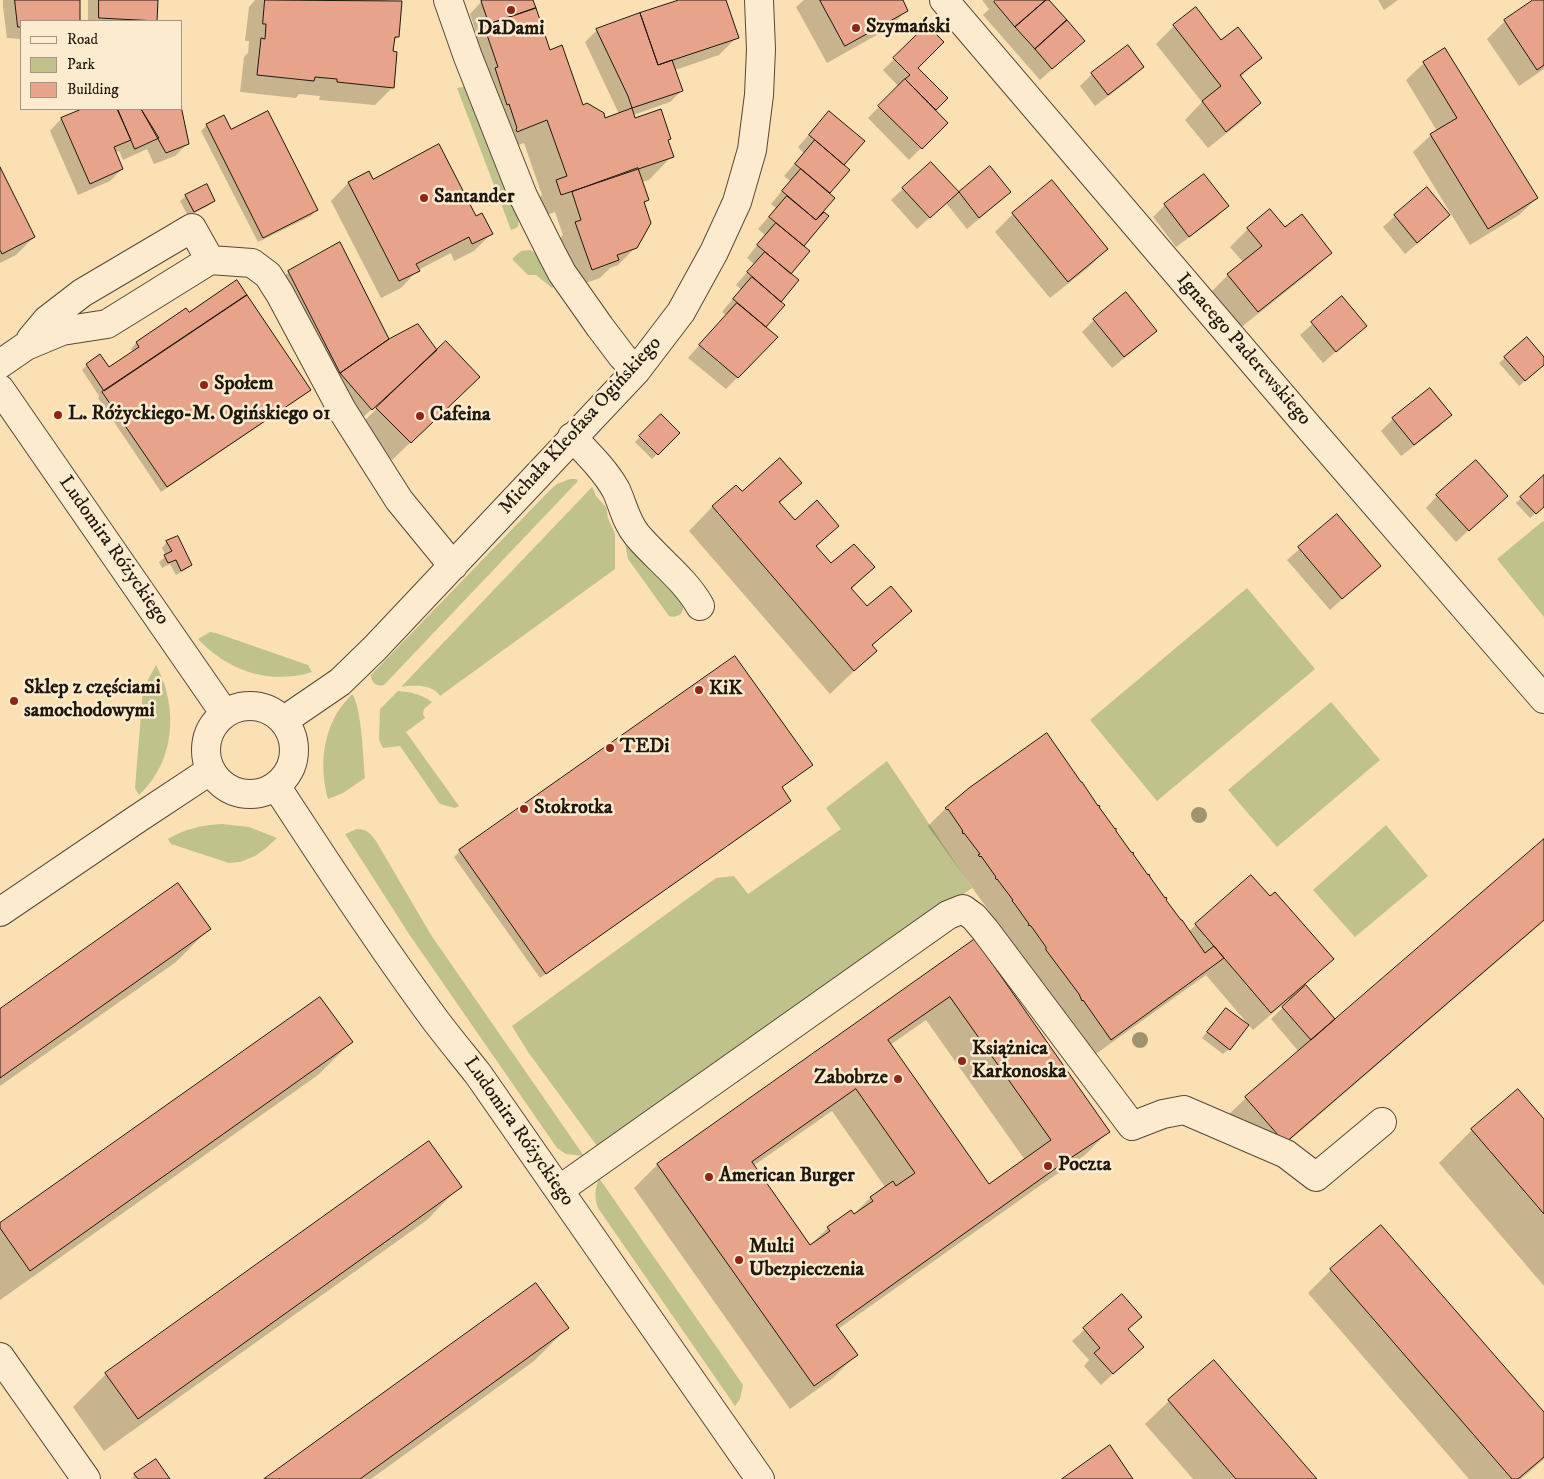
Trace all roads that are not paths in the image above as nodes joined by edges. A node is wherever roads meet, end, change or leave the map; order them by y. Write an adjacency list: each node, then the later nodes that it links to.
1 (448, 0): 7 (street)
2 (759, 0): 7 (street, Michała Kleofasa Ogińskiego)
3 (944, 0): 12 (street, Ignacego Paderewskiego)
4 (210, 260): 5 (street); 5 (street); 10 (street)
5 (26, 346): 6 (street)
6 (0, 364)
7 (636, 371): 9 (street, Michała Kleofasa Ogińskiego)
8 (0, 389): 13 (street, Ludomira Różyckiego)
9 (572, 437): 10 (street, Michała Kleofasa Ogińskiego); 11 (street)
10 (453, 566): 14 (street, Michała Kleofasa Ogińskiego)
11 (700, 606)
12 (1544, 699)
13 (225, 714): 14 (street); 15 (street)
14 (283, 721): 16 (street)
15 (211, 770): 16 (street); 17 (street)
16 (276, 786): 19 (street, Ludomira Różyckiego)
17 (0, 912)
18 (1382, 1122): 19 (street)
19 (559, 1190): 22 (street, Ludomira Różyckiego)
20 (0, 1357): 21 (street)
21 (86, 1479)
22 (760, 1479)

